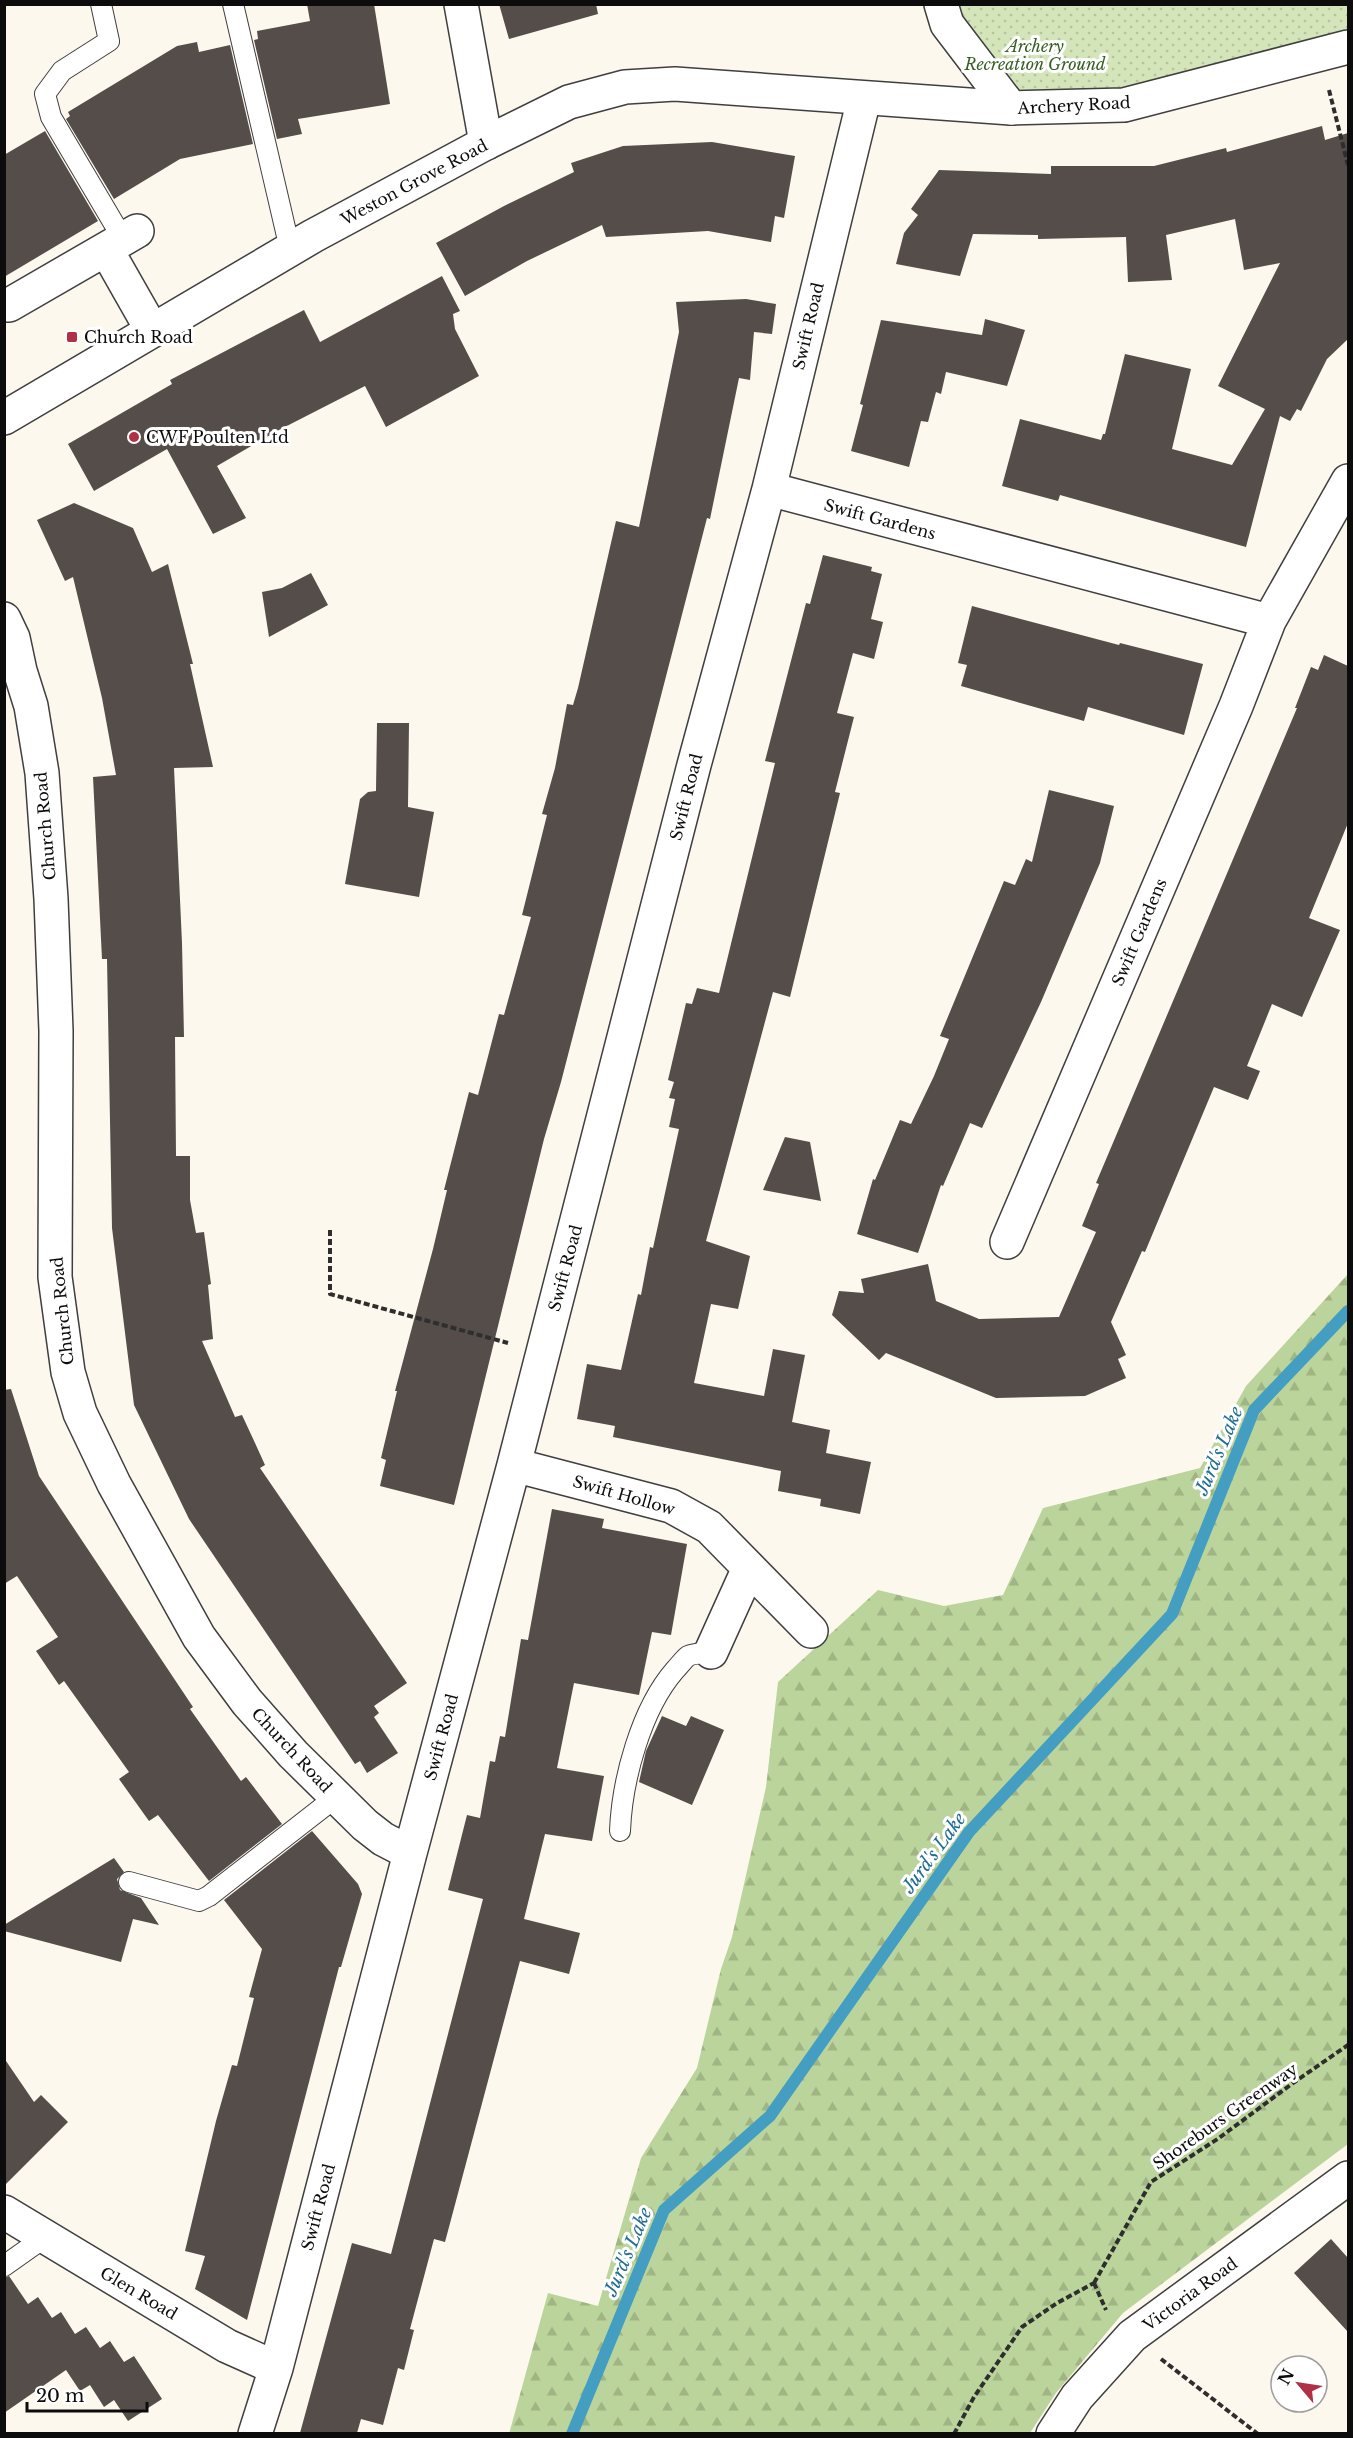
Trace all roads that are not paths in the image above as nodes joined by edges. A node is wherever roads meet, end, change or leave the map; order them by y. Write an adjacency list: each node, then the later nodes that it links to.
1 (101, 4): 9 (lane)
2 (233, 4): 10 (lane)
3 (461, 4): 8 (street)
4 (941, 4): 7 (street)
5 (1334, 51): 7 (street, Archery Road)
6 (864, 99): 7 (street, Archery Road); 8 (street, Weston Grove Road); 15 (street, Swift Road)
7 (1011, 108)
8 (486, 143): 10 (street, Weston Grove Road)
9 (122, 240): 11 (street); 12 (street)
10 (290, 249): 12 (street, Weston Grove Road)
11 (9, 305)
12 (152, 330): 13 (street, Weston Grove Road)
13 (4, 418)
14 (1348, 481): 17 (street, Swift Gardens)
15 (769, 489): 17 (street, Swift Gardens); 19 (street, Swift Road)
16 (4, 619): 23 (street, Church Road)
17 (1269, 621): 18 (street, Swift Gardens)
18 (1007, 1242)
19 (514, 1465): 20 (street, Swift Hollow); 25 (street, Swift Road)
20 (749, 1568): 21 (street, Swift Hollow); 22 (street)
21 (811, 1631)
22 (711, 1652): 24 (lane)
23 (336, 1797): 25 (street, Church Road); 26 (lane)
24 (620, 1831)
25 (410, 1853): 31 (street, Swift Road)
26 (129, 1882)
27 (1348, 2178): 33 (street, Victoria Road)
28 (4, 2212): 29 (street, Glen Road)
29 (45, 2237): 30 (lane); 31 (street, Glen Road)
30 (4, 2266)
31 (276, 2368): 32 (street, Swift Road)
32 (255, 2433)
33 (1053, 2433)

